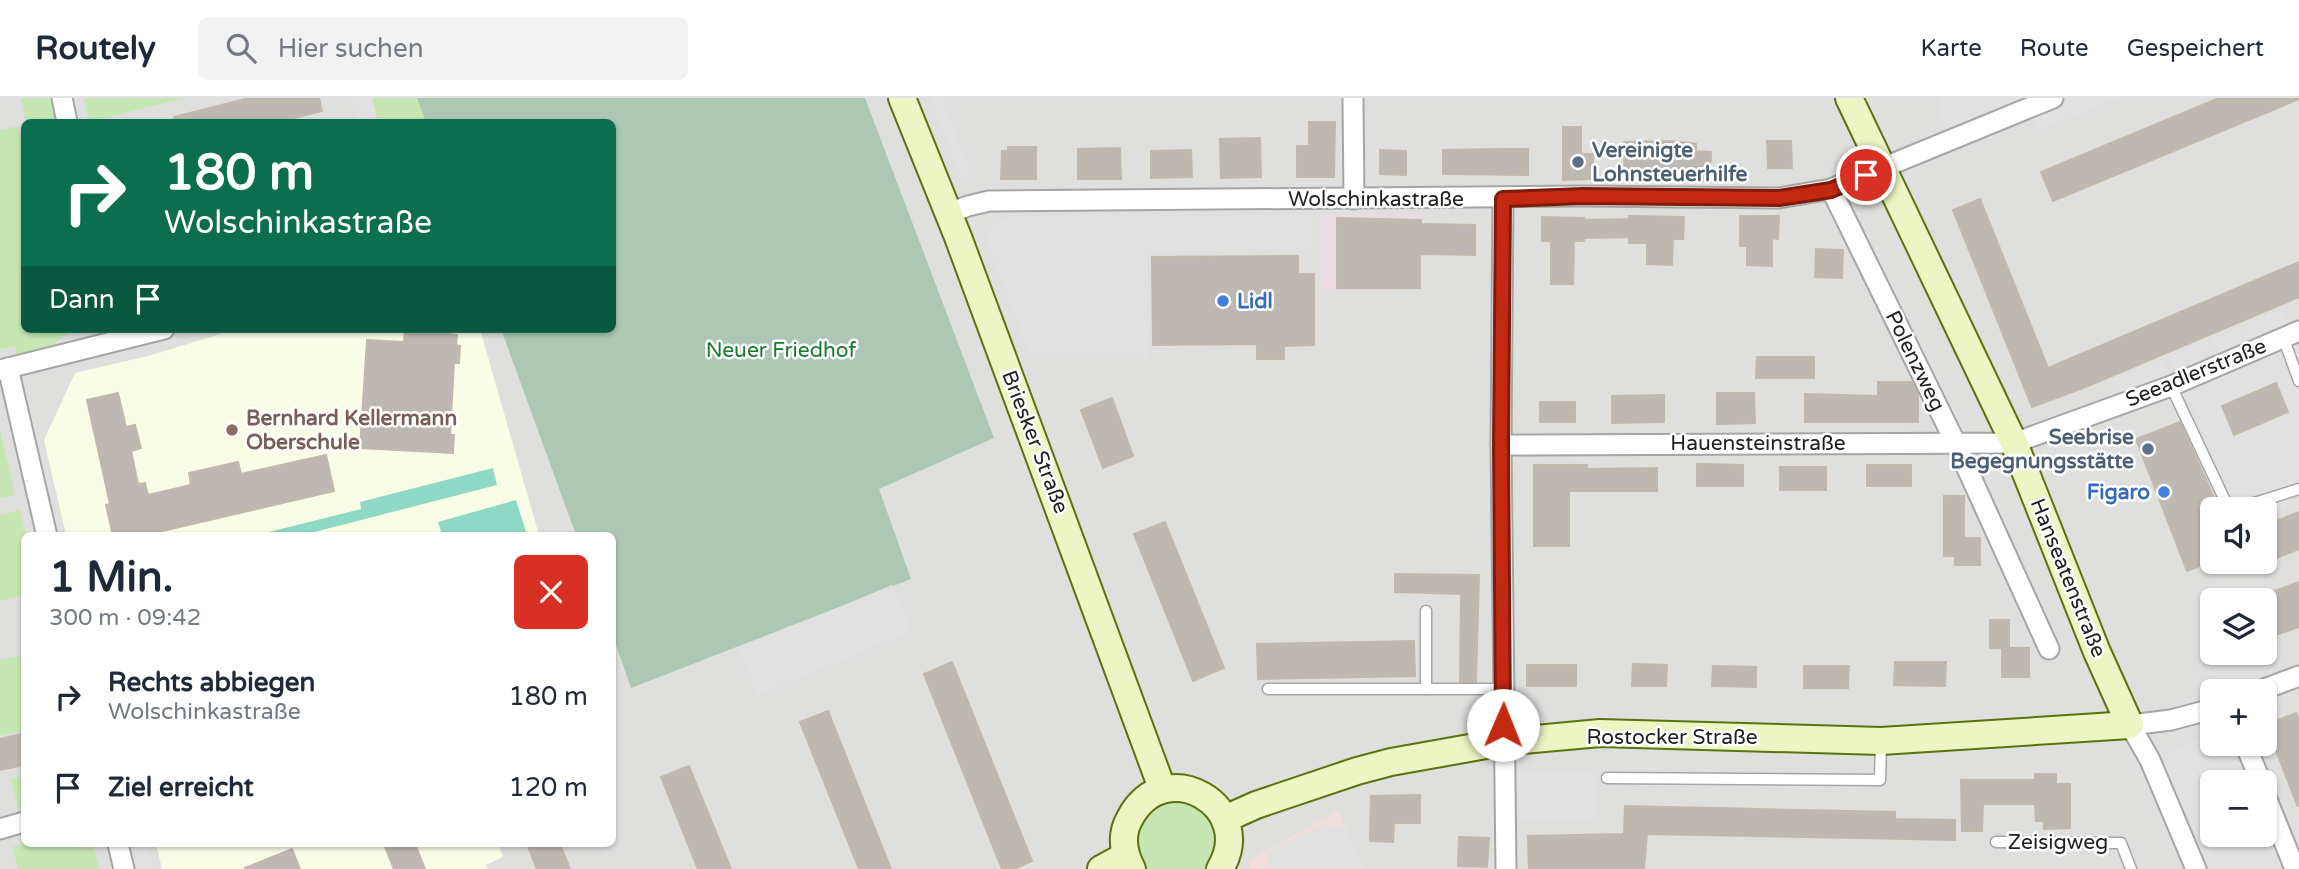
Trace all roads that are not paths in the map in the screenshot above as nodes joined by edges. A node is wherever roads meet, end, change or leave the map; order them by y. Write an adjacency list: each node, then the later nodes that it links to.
1 (62, 98): 6 (street)
2 (902, 98): 11 (street, Briesker Straße)
3 (1353, 98): 9 (street)
4 (1849, 98): 7 (street, Hanseatenstraße)
5 (2053, 98): 7 (street, Wolschinkastraße)
6 (66, 119)
7 (1884, 168): 8 (street, Wolschinkastraße); 19 (street, Hanseatenstraße)
8 (1831, 190): 10 (street, Wolschinkastraße); 18 (street, Polenzweg)
9 (1354, 199): 10 (street, Wolschinkastraße); 11 (street, Wolschinkastraße)
10 (1503, 199): 20 (street)
11 (949, 213): 37 (street, Briesker Straße)
12 (135, 333): 14 (street)
13 (2291, 334): 16 (lane); 17 (street, Seeadlerstraße)
14 (113, 336): 15 (street)
15 (4, 369): 24 (street)
16 (2299, 381)
17 (2171, 386): 19 (street, Seeadlerstraße); 22 (lane)
18 (1955, 443): 19 (street, Hauensteinstraße); 20 (street, Hauensteinstraße); 26 (street, Polenzweg)
19 (2014, 443): 33 (street, Hanseatenstraße)
20 (1501, 445): 31 (street)
21 (2299, 489): 23 (lane)
22 (2223, 497)
23 (2273, 497)
24 (46, 532)
25 (1426, 611): 30 (lane)
26 (2049, 649)
27 (2299, 676): 28 (street)
28 (2277, 684)
29 (1268, 689): 30 (lane)
30 (1426, 689): 31 (lane)
31 (1504, 689): 35 (street)
32 (2200, 712): 33 (street)
33 (2130, 725): 34 (street, Rostocker Straße); 50 (street, Hanseatenstraße)
34 (1881, 741): 35 (street, Rostocker Straße); 36 (lane)
35 (1503, 742): 38 (street, Rostocker Straße); 48 (street)
36 (1608, 778)
37 (1162, 788): 38 (street); 44 (street)
38 (1225, 819): 47 (street)
39 (21, 823): 41 (street)
40 (2277, 824): 51 (street)
41 (0, 828)
42 (1996, 842): 49 (lane, Zeisigweg)
43 (119, 847): 45 (street)
44 (1128, 862): 46 (street)
45 (124, 869)
46 (1101, 869)
47 (1220, 869)
48 (1506, 869)
49 (2131, 869)
50 (2196, 869)
51 (2295, 869)

